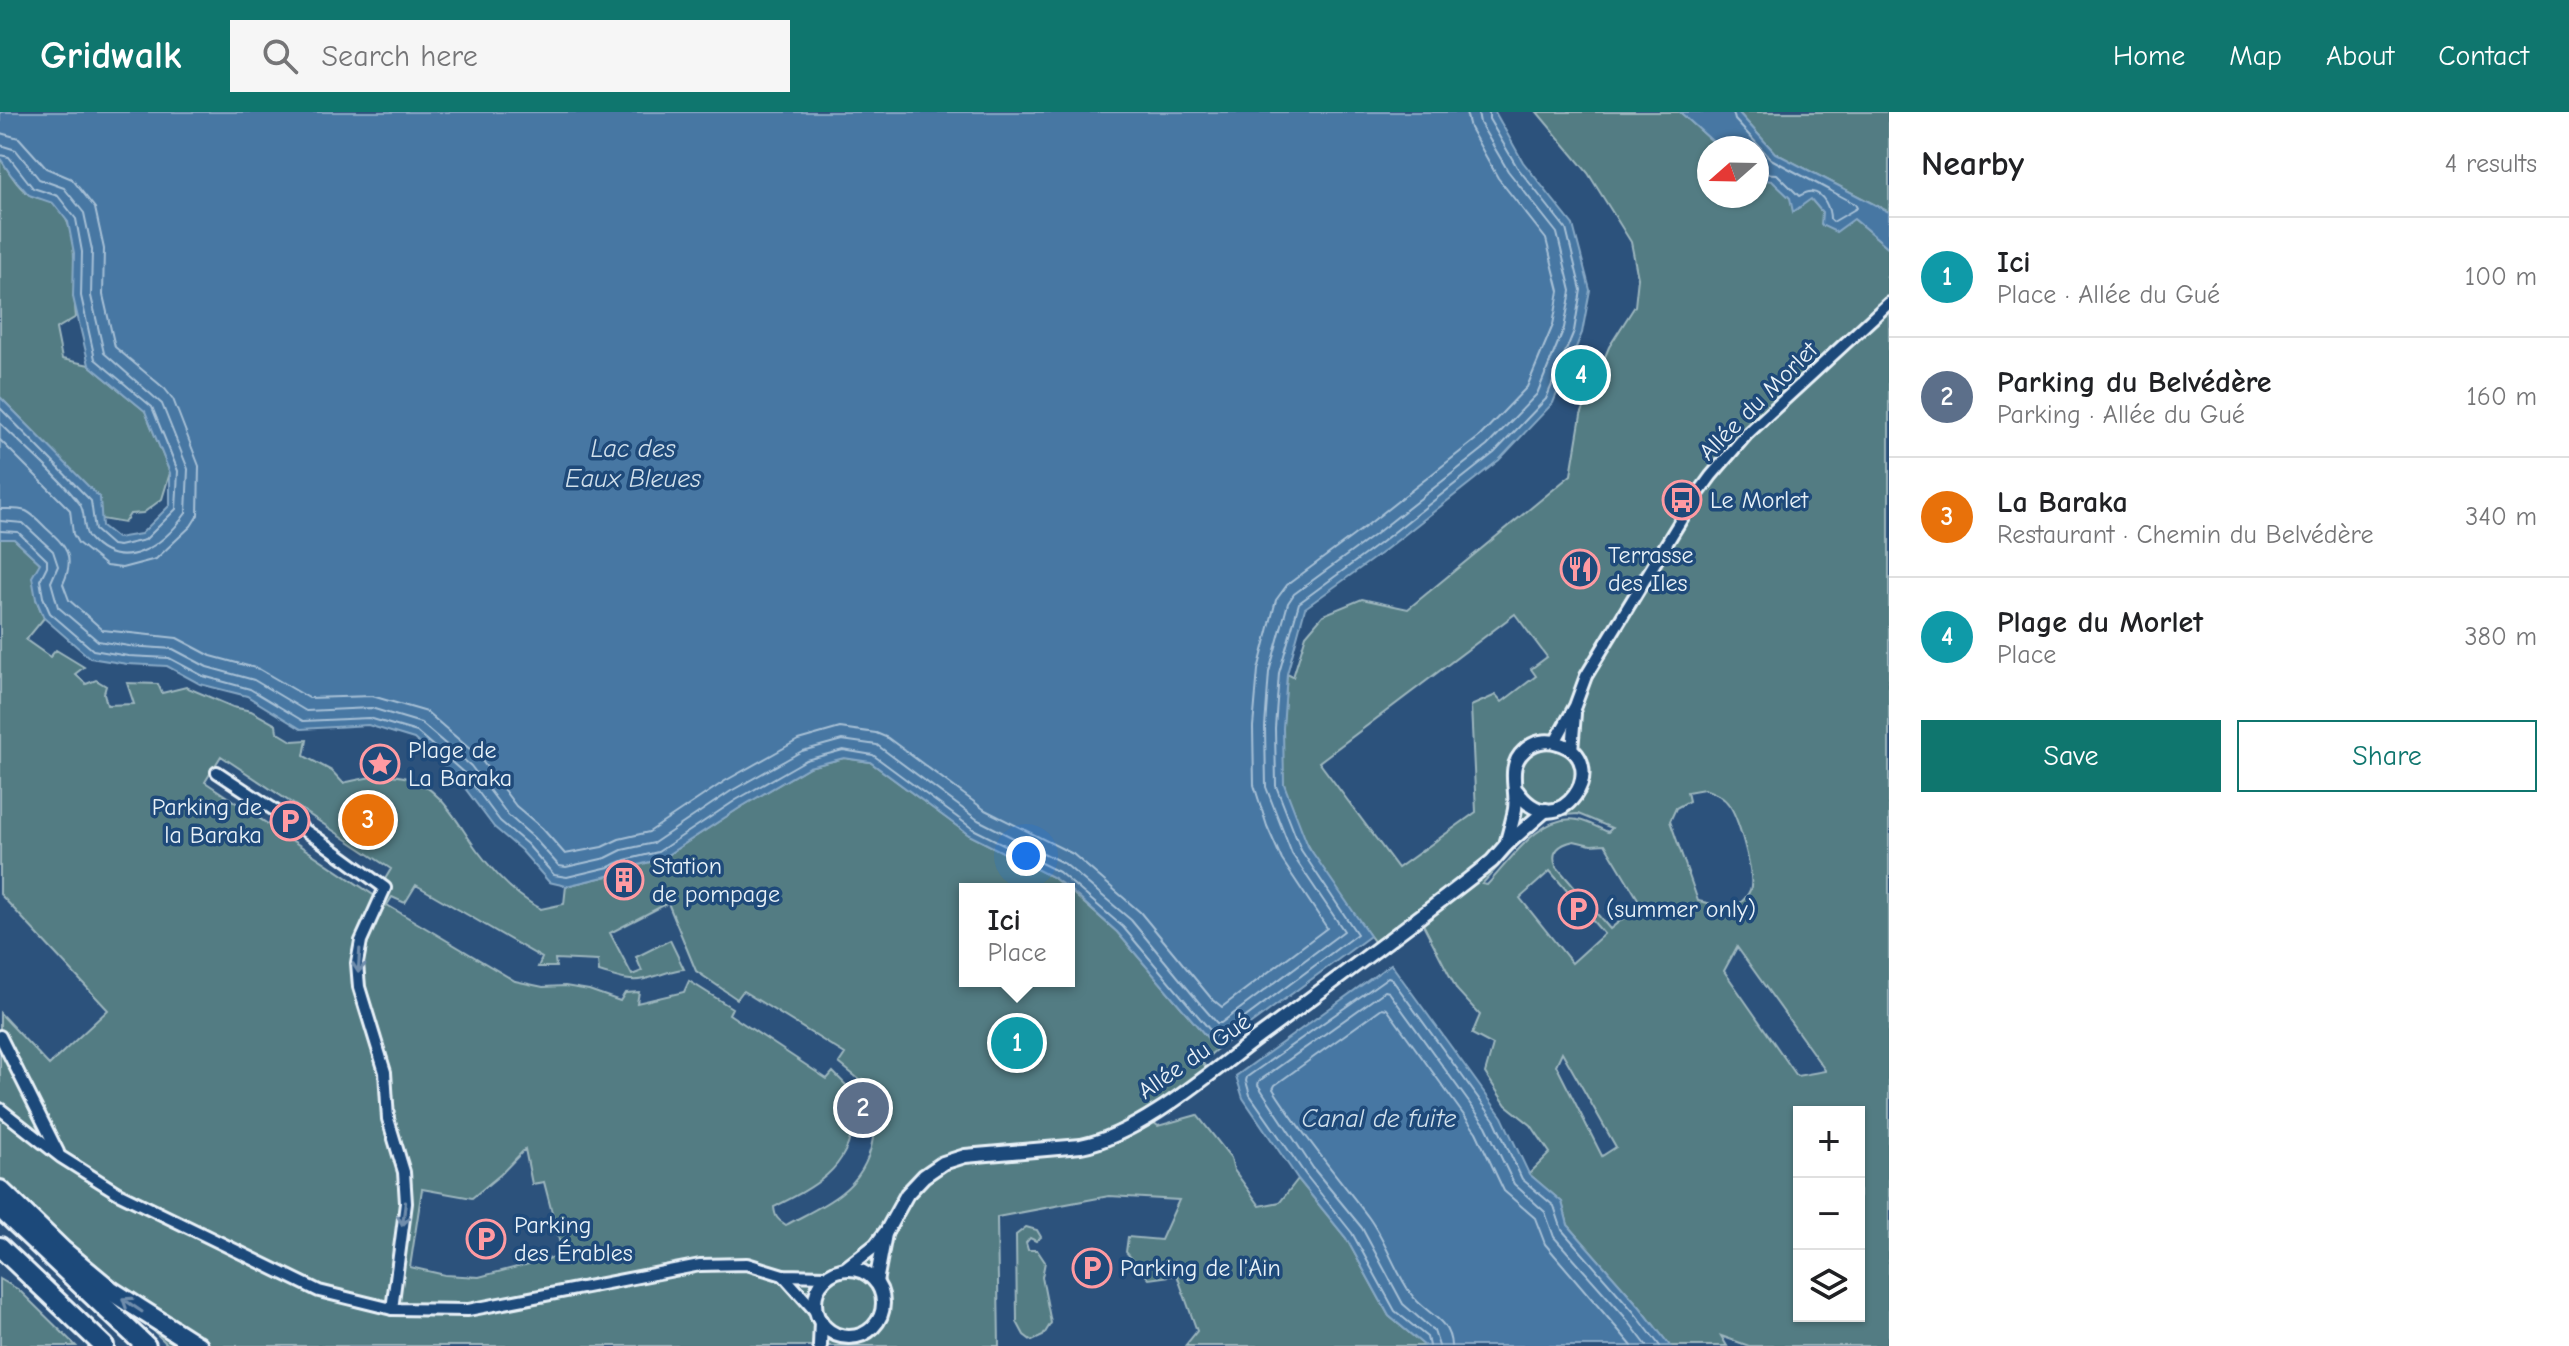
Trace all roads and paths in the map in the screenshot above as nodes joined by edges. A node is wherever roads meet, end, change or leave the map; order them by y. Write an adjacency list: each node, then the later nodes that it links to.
1 (1889, 303): 2 (street, Allée du Morlet)
2 (1575, 706): 3 (street, Allée du Morlet); 4 (street, Allée du Morlet)
3 (1555, 742): 4 (street); 6 (street)
4 (1572, 751): 7 (street)
5 (217, 772): 20 (street, one-way to 20)
6 (1517, 791): 7 (street); 8 (street)
7 (1546, 810): 8 (street, Allée du Gué)
8 (1506, 845): 14 (street, Allée du Gué)
9 (0, 1036): 11 (street)
10 (0, 1109): 11 (street)
11 (61, 1157): 20 (street)
12 (0, 1190): 25 (highway, one-way to 12)
13 (0, 1208): 24 (highway)
14 (886, 1232): 16 (street, Allée du Gué); 19 (street, Allée du Gué)
15 (0, 1247): 23 (highway)
16 (845, 1269): 18 (street); 19 (street)
17 (783, 1275): 18 (street); 20 (street); 21 (street)
18 (828, 1276): 21 (street)
19 (876, 1282): 22 (street)
20 (392, 1309)
21 (819, 1317): 22 (street); 26 (street)
22 (851, 1337): 27 (street)
23 (104, 1346)
24 (146, 1346)
25 (198, 1346)
26 (820, 1346)
27 (838, 1346)

